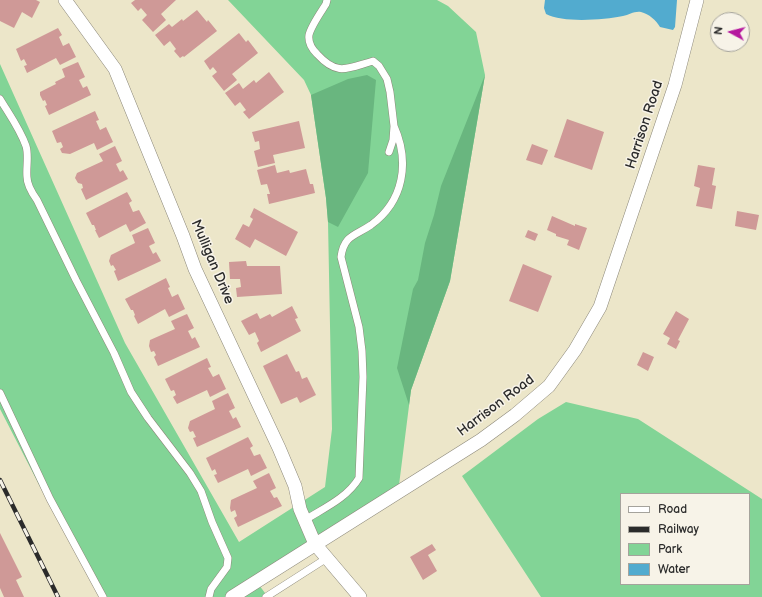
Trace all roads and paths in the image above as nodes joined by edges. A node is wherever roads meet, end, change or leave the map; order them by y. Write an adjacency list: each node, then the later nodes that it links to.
1 (65, 0): 8 (street, Mulligan Drive)
2 (327, 0): 5 (lane)
3 (697, 0): 9 (street, Harrison Road)
4 (0, 99): 12 (lane)
5 (394, 126): 6 (lane); 8 (lane)
6 (389, 152)
7 (0, 394): 11 (lane)
8 (305, 520): 9 (street, Mulligan Drive)
9 (315, 544): 10 (street, Mulligan Drive); 13 (street, Harrison Road)
10 (327, 558): 14 (lane); 15 (street, Mulligan Drive)
11 (104, 597)
12 (209, 597)
13 (232, 597)
14 (266, 597)
15 (360, 597)

